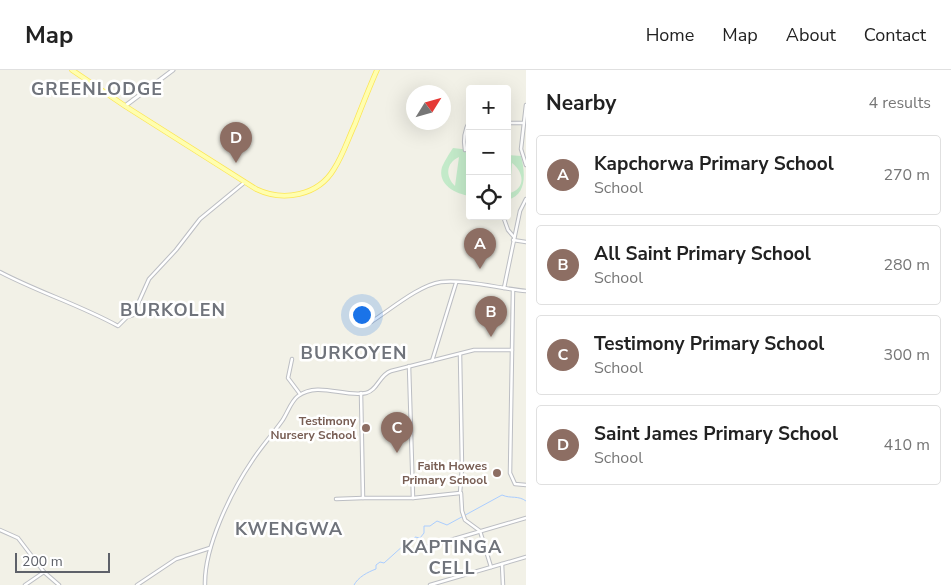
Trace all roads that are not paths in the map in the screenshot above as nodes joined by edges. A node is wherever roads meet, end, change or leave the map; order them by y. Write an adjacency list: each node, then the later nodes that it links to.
1 (72, 70): 5 (main road)
2 (173, 70): 5 (street)
3 (377, 70): 11 (main road)
4 (526, 105): 7 (street)
5 (125, 106): 11 (main road)
6 (511, 123): 7 (street)
7 (524, 123): 10 (street)
8 (466, 126): 9 (street)
9 (465, 150)
10 (526, 165)
11 (245, 182): 16 (street)
12 (526, 200): 14 (street)
13 (504, 220): 14 (street)
14 (514, 238): 15 (street); 18 (street)
15 (526, 242)
16 (0, 272)
17 (456, 283): 18 (street); 21 (street); 25 (street)
18 (504, 288): 19 (street)
19 (513, 290): 20 (street); 22 (street)
20 (526, 291)
21 (371, 322)
22 (512, 350): 23 (street); 29 (street)
23 (460, 354): 25 (street); 30 (street)
24 (292, 359): 28 (street)
25 (432, 362): 26 (street)
26 (409, 366): 27 (street); 32 (street)
27 (361, 393): 28 (street); 31 (street)
28 (300, 394): 37 (street)
29 (526, 485)
30 (461, 493): 32 (street); 36 (street)
31 (363, 498): 32 (street); 33 (street)
32 (413, 498)
33 (336, 500)
34 (526, 518): 36 (street)
35 (0, 530): 42 (street)
36 (480, 531): 38 (street); 41 (street)
37 (210, 548): 45 (street); 46 (street)
38 (413, 552)
39 (526, 557): 40 (street)
40 (502, 564): 41 (street); 48 (street)
41 (491, 567): 47 (street)
42 (44, 572): 43 (street); 44 (street)
43 (25, 585)
44 (59, 585)
45 (137, 585)
46 (205, 585)
47 (430, 585)
48 (503, 585)

